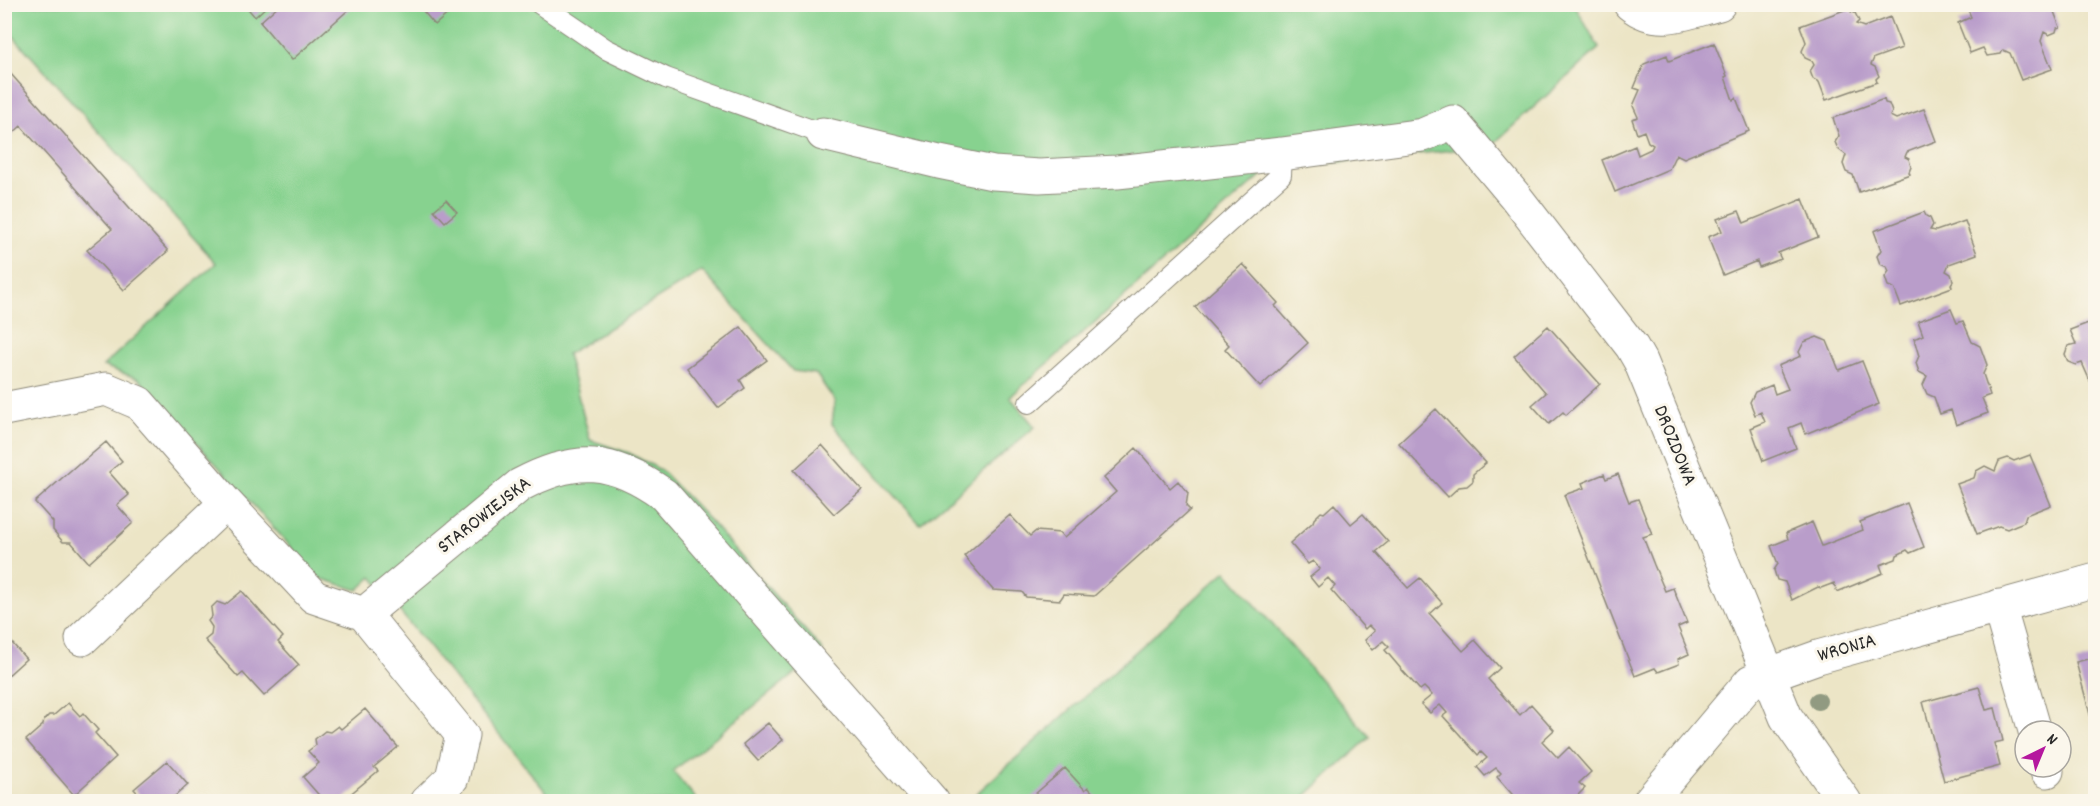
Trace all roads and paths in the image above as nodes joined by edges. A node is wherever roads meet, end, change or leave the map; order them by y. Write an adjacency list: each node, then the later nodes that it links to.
1 (540, 4): 4 (lane)
2 (1630, 4): 3 (street)
3 (1719, 4)
4 (823, 134): 5 (street)
5 (1282, 154): 6 (lane); 13 (street, DROZDOWA)
6 (1029, 403)
7 (4, 409): 8 (street)
8 (226, 503): 11 (street); 12 (street)
9 (2096, 580): 10 (street, WRONIA)
10 (1999, 606): 13 (street, WRONIA); 14 (street)
11 (364, 614): 15 (street); 16 (street, STAROWIEJSKA)
12 (82, 639)
13 (1767, 675): 17 (street, WRONIA); 18 (street, DROZDOWA)
14 (2032, 719)
15 (427, 801)
16 (933, 801)
17 (1649, 801)
18 (1845, 801)

